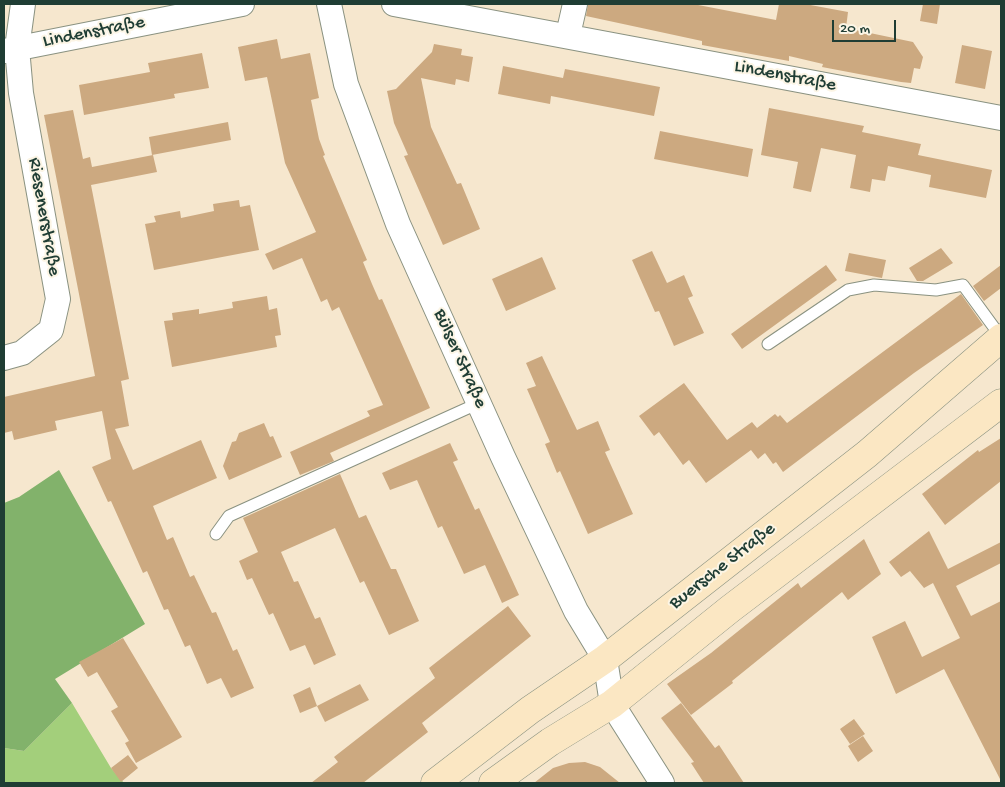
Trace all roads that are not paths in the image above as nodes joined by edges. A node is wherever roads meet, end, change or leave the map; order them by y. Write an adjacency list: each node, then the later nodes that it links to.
1 (23, 4): 7 (street, Riesenerstraße)
2 (242, 4): 7 (street, Lindenstraße)
3 (330, 4): 12 (street, Bülser Straße)
4 (394, 4): 6 (street, Lindenstraße)
5 (575, 4): 6 (street)
6 (568, 35): 8 (street, Lindenstraße)
7 (10, 49): 11 (street, Riesenerstraße)
8 (1001, 118)
9 (1001, 338): 10 (lane); 15 (main road, Buersche Straße)
10 (768, 344)
11 (4, 358)
12 (479, 403): 14 (lane); 15 (street, Bülser Straße)
13 (1001, 403): 16 (main road, Buersche Straße)
14 (216, 534)
15 (605, 660): 16 (street, Bülser Straße); 17 (main road, Buersche Straße)
16 (612, 704): 18 (main road, Buersche Straße); 19 (street)
17 (435, 783)
18 (494, 783)
19 (662, 783)

